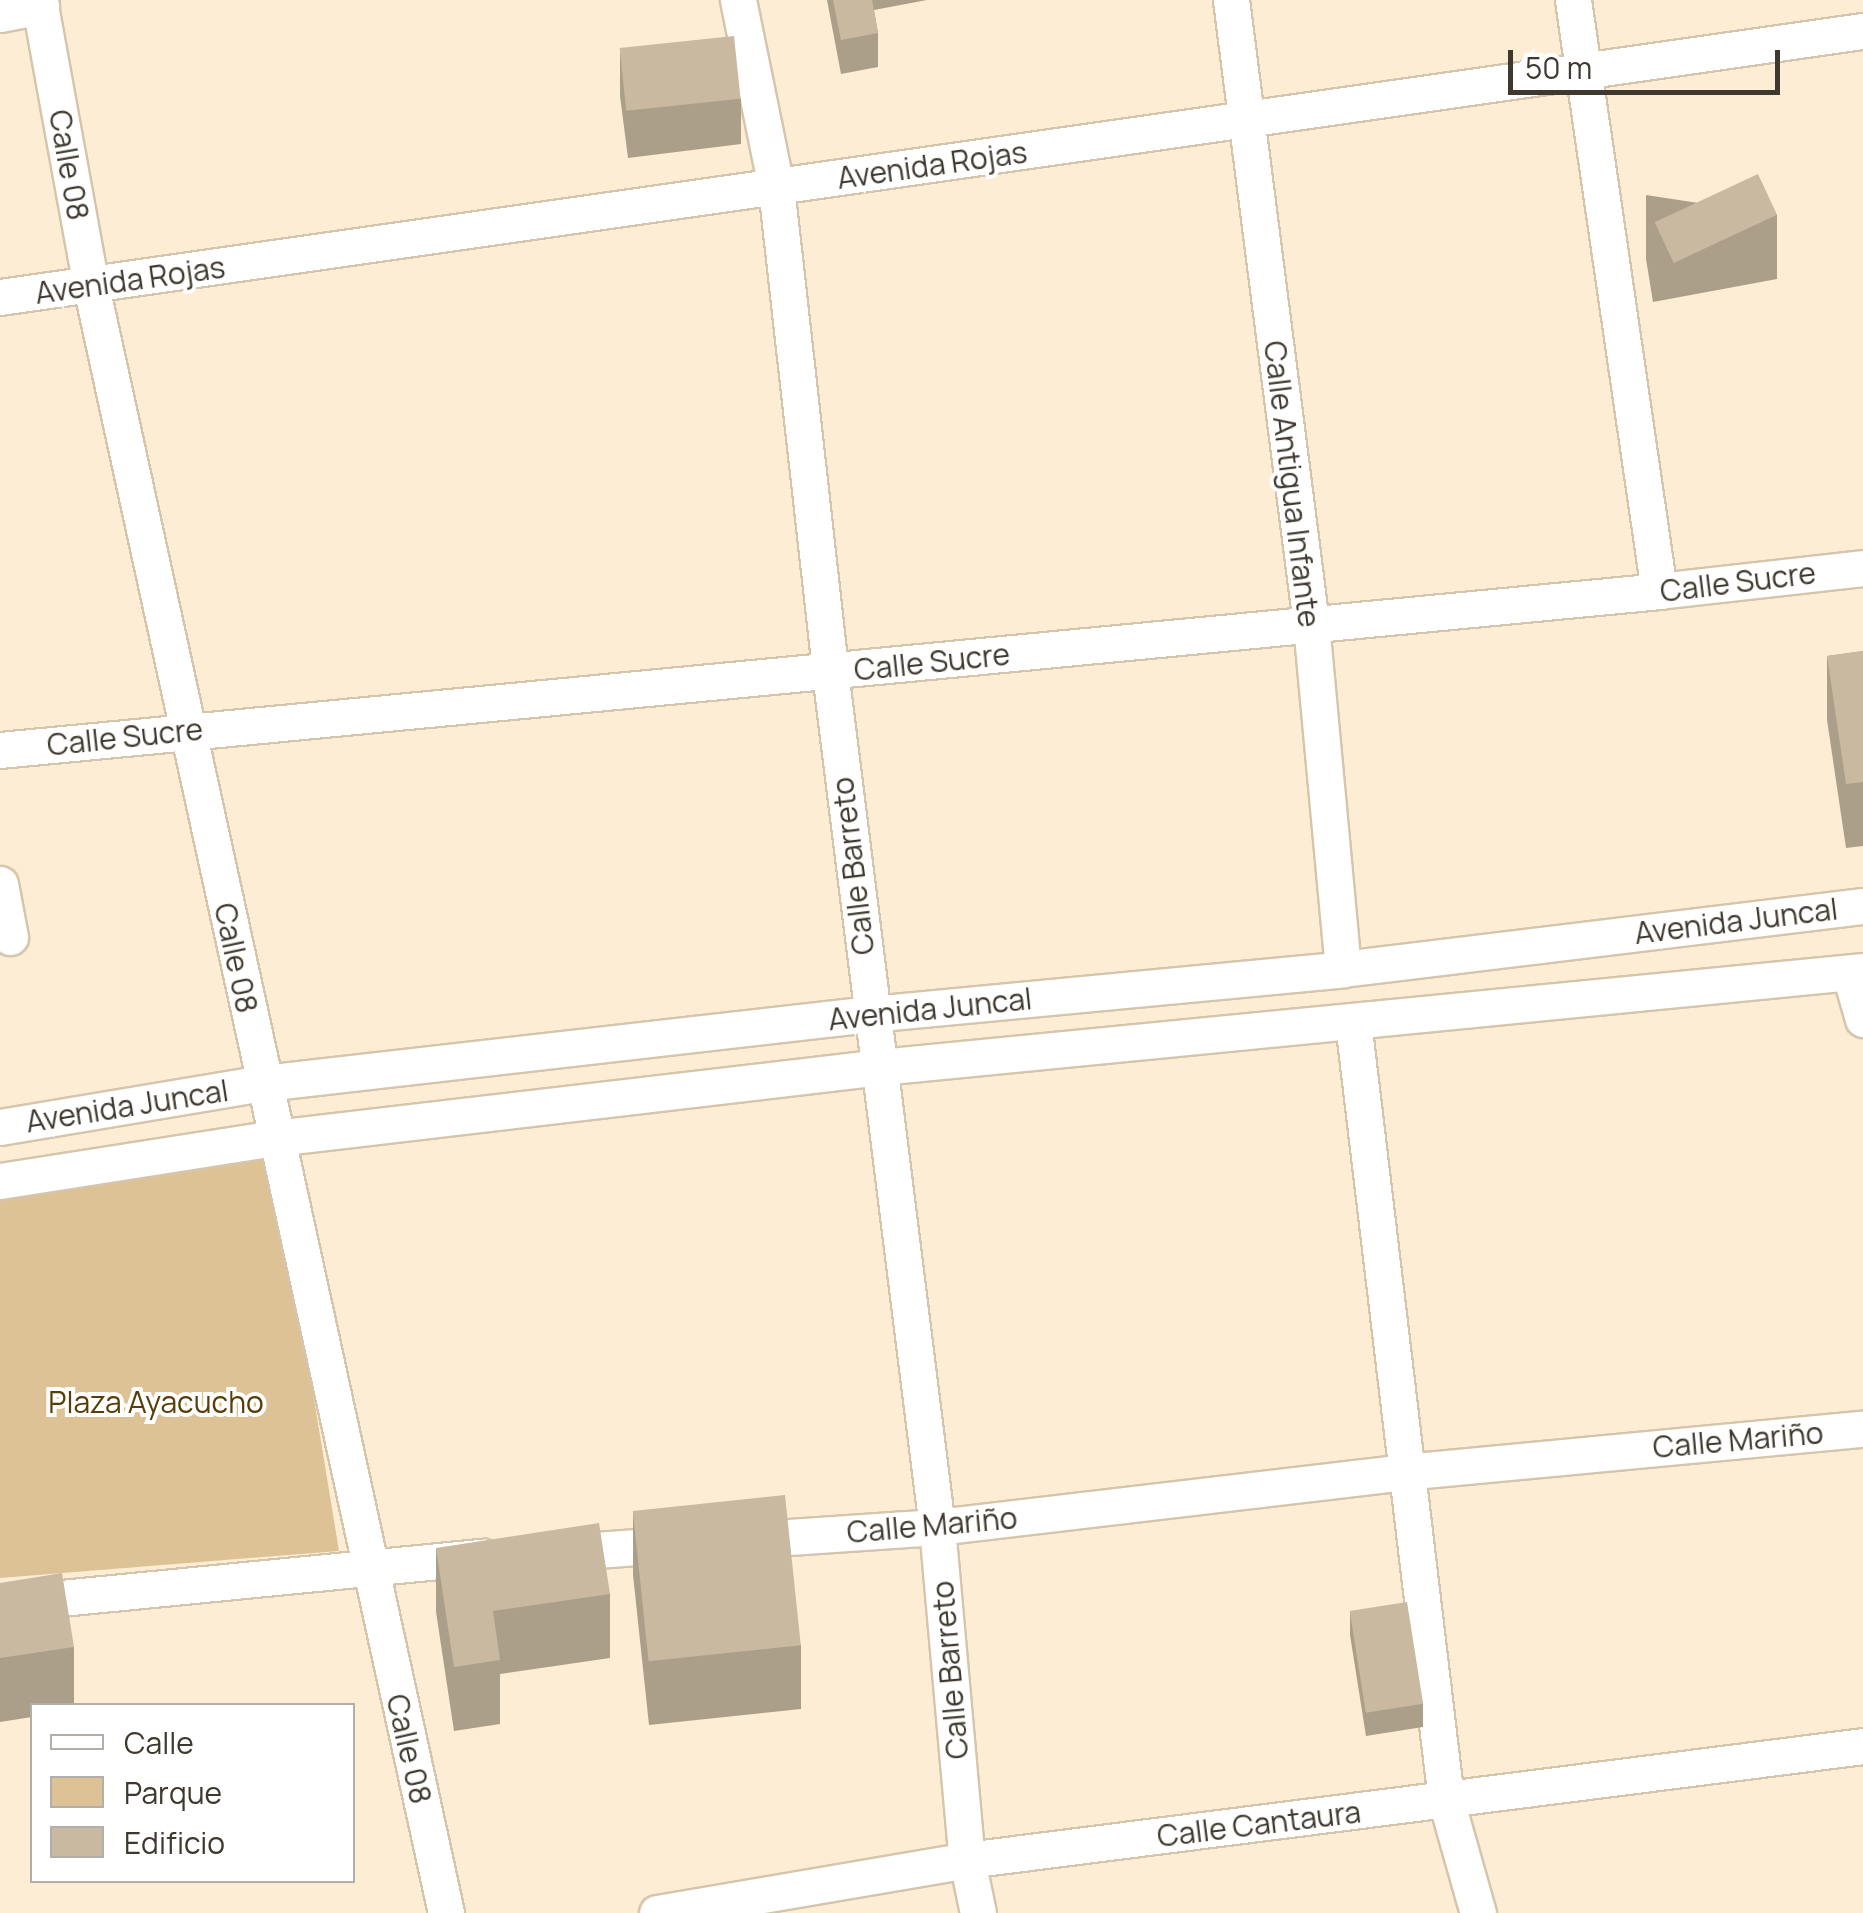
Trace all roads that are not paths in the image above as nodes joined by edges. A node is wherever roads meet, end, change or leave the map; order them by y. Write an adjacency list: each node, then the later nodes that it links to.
1 (738, 0): 9 (street, Calle Barreto)
2 (1231, 0): 8 (street, Calle Antigua Infante)
3 (1573, 0): 7 (street)
4 (40, 3): 5 (street); 10 (street, Calle 08)
5 (0, 14)
6 (1863, 31): 7 (street, Avenida Rojas)
7 (1585, 72): 8 (street, Avenida Rojas); 13 (street)
8 (1244, 119): 9 (street, Avenida Rojas); 14 (street, Calle Antigua Infante)
9 (776, 187): 10 (street, Avenida Rojas); 15 (street, Calle Barreto)
10 (91, 286): 11 (street, Avenida Rojas); 16 (street, Calle 08)
11 (0, 297)
12 (1863, 568): 13 (street, Calle Sucre)
13 (1658, 591): 14 (street, Calle Sucre)
14 (1311, 624): 15 (street, Calle Sucre); 21 (street, Calle Antigua Infante)
15 (830, 672): 16 (street, Calle Sucre); 23 (street, Calle Barreto)
16 (186, 730): 17 (street, Calle Sucre); 27 (street, Calle 08)
17 (0, 750)
18 (0, 884): 20 (street)
19 (1863, 906): 21 (street, Avenida Juncal)
20 (10, 937)
21 (1342, 968): 23 (street, Avenida Juncal)
22 (1856, 972): 24 (street); 25 (street, Avenida Juncal)
23 (871, 1014): 26 (street, Calle Barreto); 27 (street, Avenida Juncal)
24 (1863, 1019)
25 (1353, 1022): 26 (street, Avenida Juncal); 32 (street)
26 (880, 1067): 29 (street, Avenida Juncal); 33 (street, Calle Barreto)
27 (264, 1083): 28 (street, Avenida Juncal); 29 (street, Calle 08)
28 (0, 1128)
29 (275, 1138): 30 (street, Avenida Juncal); 34 (street, Calle 08)
30 (0, 1181)
31 (1863, 1429): 32 (street, Calle Mariño)
32 (1404, 1472): 33 (street, Calle Mariño); 37 (street)
33 (937, 1527): 34 (street, Calle Mariño); 38 (street, Calle Barreto)
34 (367, 1565): 35 (street, Calle Mariño); 39 (street, Calle 08)
35 (0, 1604)
36 (1863, 1746): 37 (street, Calle Cantaura)
37 (1446, 1800): 38 (street, Calle Cantaura); 42 (street)
38 (967, 1860): 40 (street, Calle Cantaura); 41 (street, Calle Barreto)
39 (446, 1913)
40 (658, 1913)
41 (978, 1913)
42 (1478, 1913)

